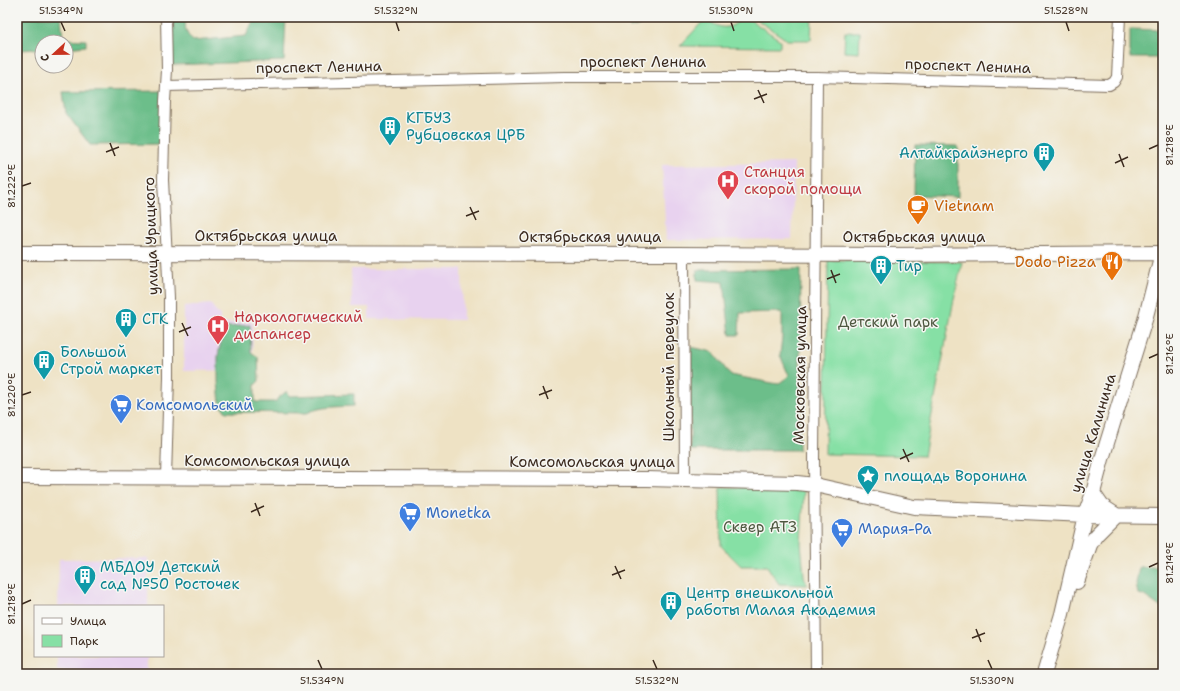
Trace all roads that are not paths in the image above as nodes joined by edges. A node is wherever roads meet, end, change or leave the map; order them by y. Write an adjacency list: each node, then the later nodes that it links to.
1 (166, 17): 4 (street, улица Урицкого)
2 (1120, 17): 3 (street, проспект Ленина)
3 (817, 77): 4 (street, проспект Ленина); 9 (street, Московская улица)
4 (166, 86): 6 (street, улица Урицкого)
5 (17, 253): 6 (main road, Октябрьская улица)
6 (167, 253): 8 (main road, Октябрьская улица); 11 (street, улица Урицкого)
7 (1163, 253): 9 (main road, Октябрьская улица); 14 (main road, улица Калинина)
8 (684, 254): 9 (main road, Октябрьская улица); 12 (street, Школьный переулок)
9 (817, 254): 13 (street, Московская улица)
10 (17, 477): 11 (main road, Комсомольская улица)
11 (166, 477): 12 (main road, Комсомольская улица)
12 (685, 480): 13 (main road, Комсомольская улица)
13 (815, 485): 15 (main road, Комсомольская улица); 19 (street, Московская улица)
14 (1093, 493): 15 (main road, улица Калинина); 16 (main road)
15 (1085, 515): 16 (main road, Комсомольская улица); 18 (main road, улица Калинина)
16 (1116, 515): 17 (main road, Комсомольская улица); 18 (main road)
17 (1163, 516)
18 (1060, 619): 20 (main road)
19 (816, 674)
20 (1044, 674)

